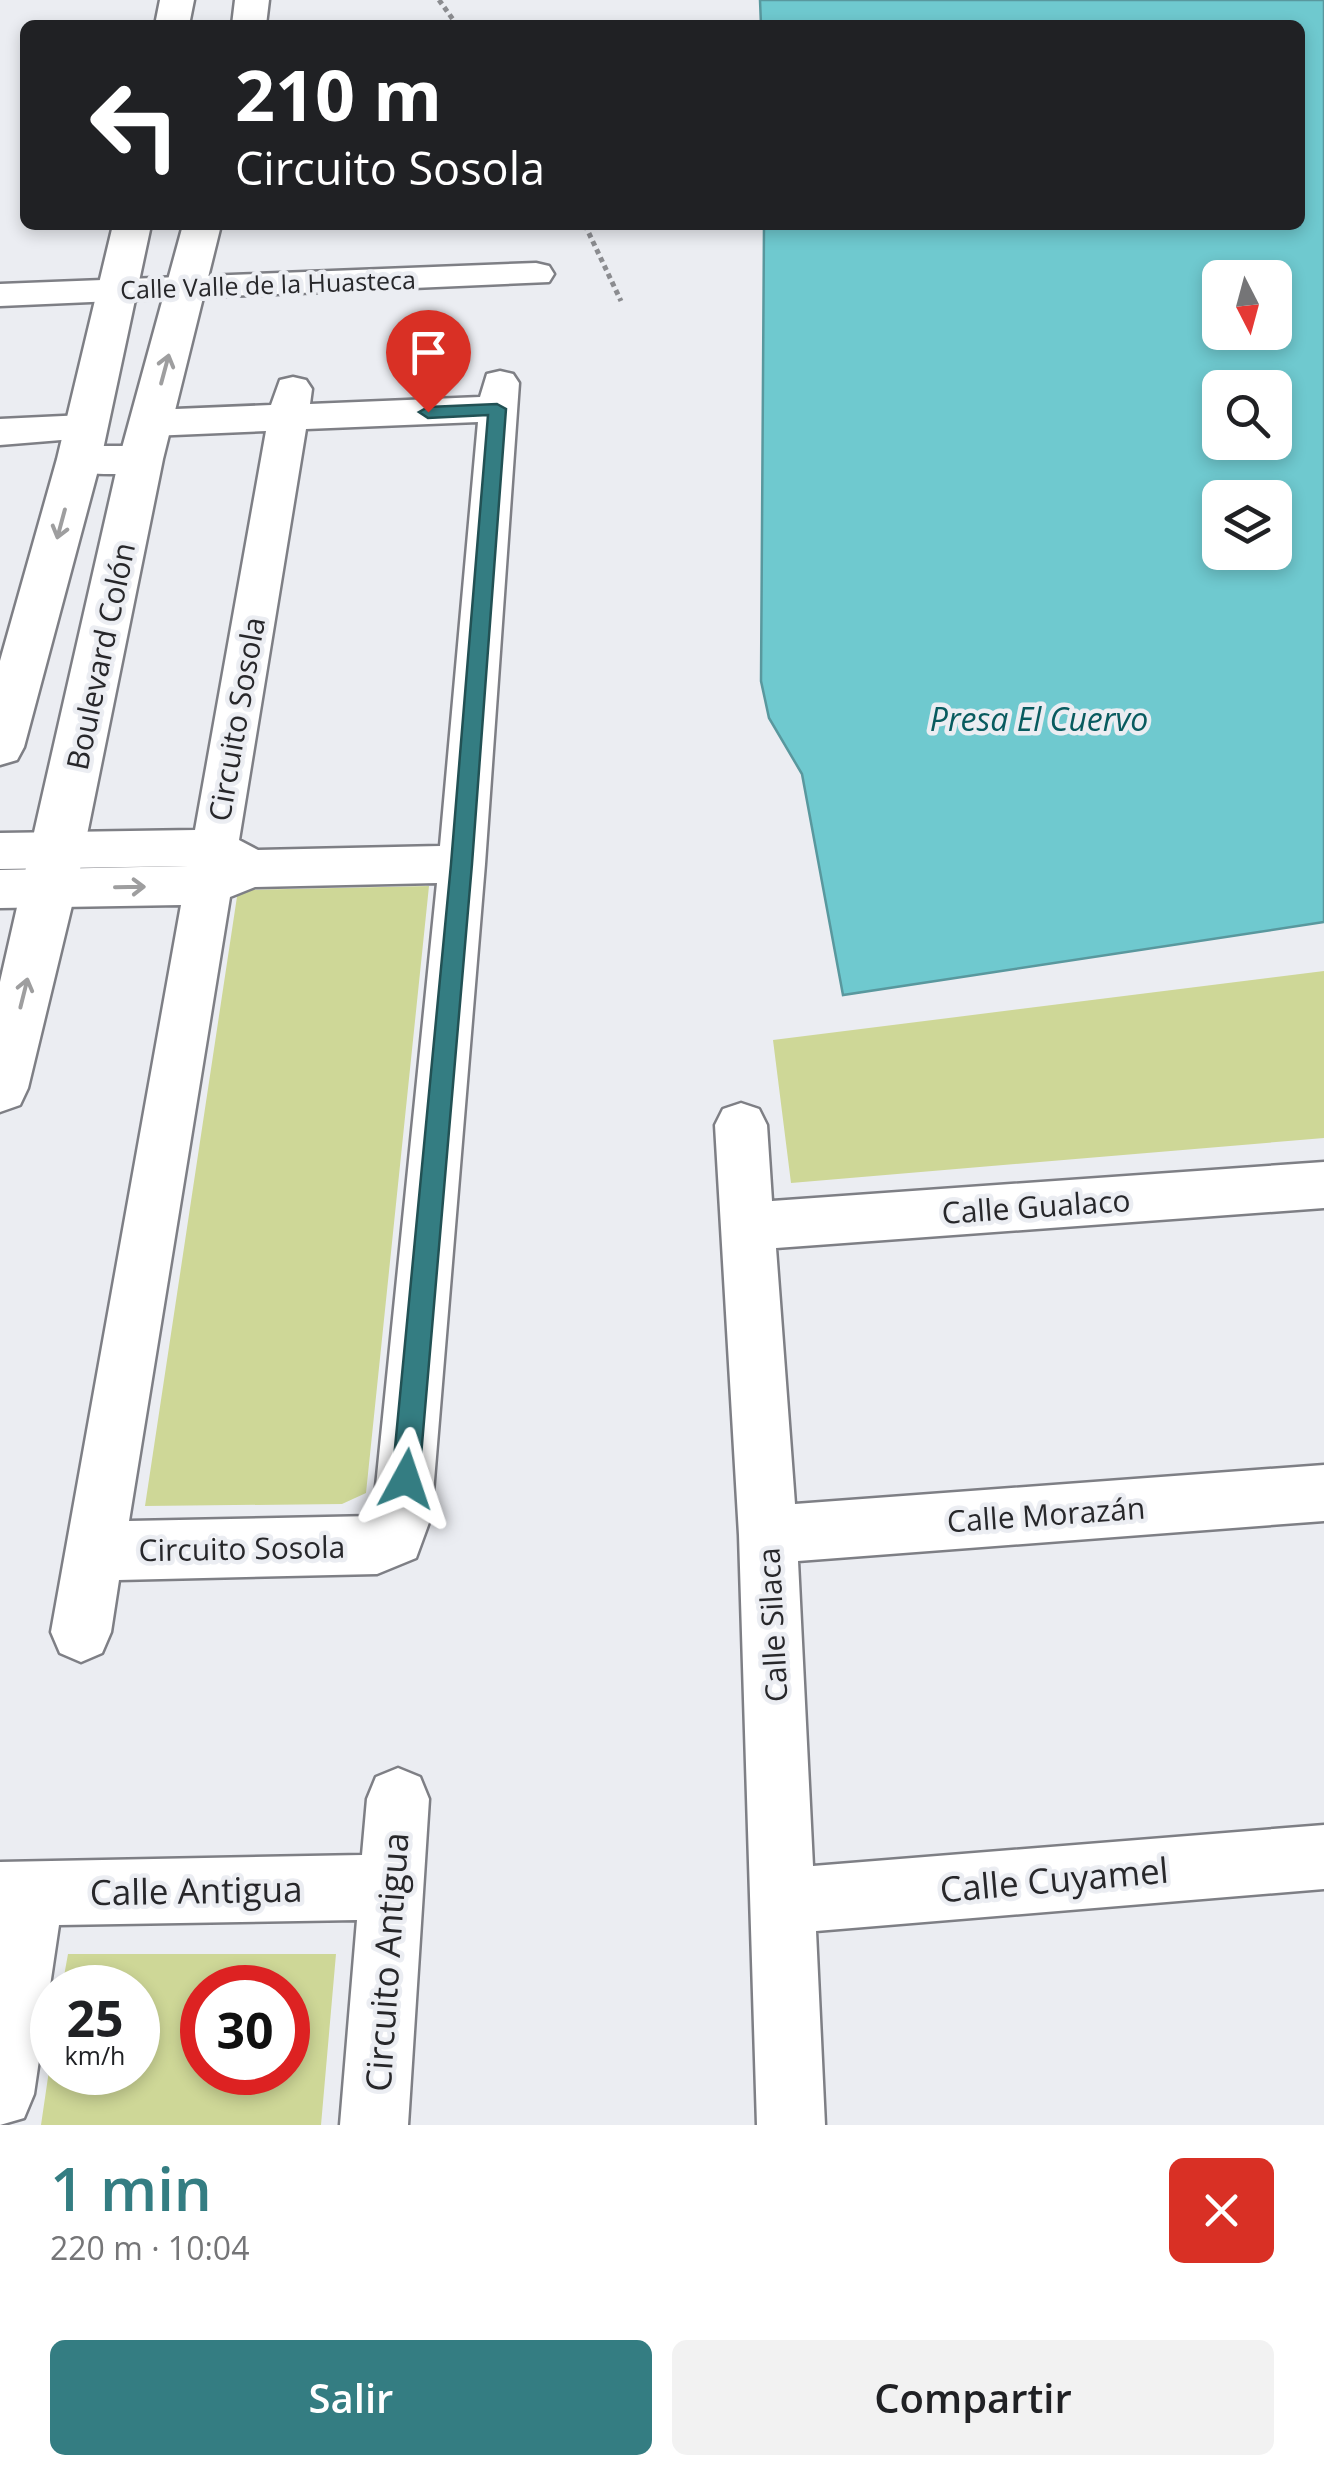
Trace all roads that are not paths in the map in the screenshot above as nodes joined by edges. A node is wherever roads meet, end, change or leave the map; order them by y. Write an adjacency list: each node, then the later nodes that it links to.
1 (131, 230): 5 (main road)
2 (201, 230): 4 (main road, Boulevard Colón)
3 (536, 274): 4 (street, Calle Valle de la Huasteca)
4 (188, 286): 5 (street, Calle Valle de la Huasteca); 9 (main road, Boulevard Colón, one-way to 4)
5 (119, 289): 6 (street, Calle Valle de la Huasteca); 10 (main road)
6 (0, 295)
7 (291, 404): 9 (street); 13 (street, Circuito Sosola); 14 (street, Circuito Sosola)
8 (0, 432): 10 (street)
9 (146, 441): 10 (street); 15 (main road, Boulevard Colón)
10 (82, 444): 11 (main road, one-way to 11)
11 (0, 747)
12 (0, 851): 15 (street)
13 (462, 864): 14 (street); 23 (street, Circuito Sosola)
14 (225, 868): 15 (street); 23 (street, Circuito Sosola)
15 (54, 870): 16 (street); 17 (main road, Boulevard Colón, one-way to 15)
16 (0, 888)
17 (0, 1088)
18 (741, 1125): 20 (street, Calle Silaca)
19 (1324, 1186): 20 (street, Calle Gualaco)
20 (748, 1226): 22 (street, Calle Silaca)
21 (1324, 1493): 22 (street, Calle Morazán)
22 (768, 1535): 29 (street, Calle Silaca)
23 (95, 1551): 24 (street, Circuito Sosola)
24 (81, 1632)
25 (398, 1800): 27 (street, Circuito Antigua)
26 (1324, 1857): 29 (street, Calle Cuyamel)
27 (392, 1886): 28 (street, Calle Antigua); 31 (street, Circuito Antigua)
28 (16, 1894): 30 (street)
29 (784, 1901): 32 (street, Calle Silaca)
30 (0, 2094)
31 (374, 2125)
32 (791, 2125)

